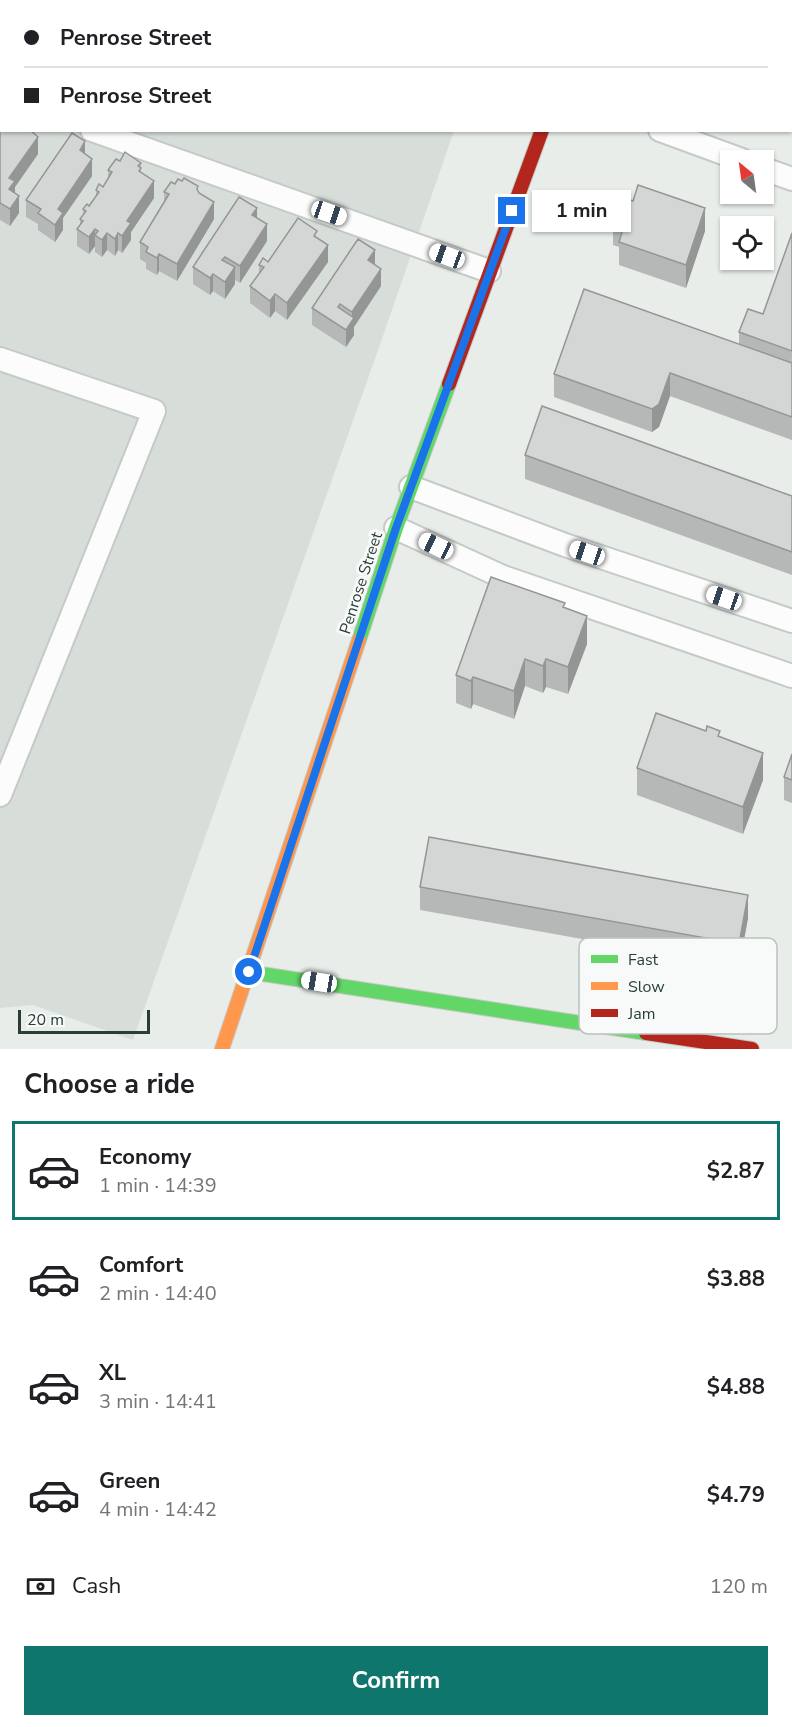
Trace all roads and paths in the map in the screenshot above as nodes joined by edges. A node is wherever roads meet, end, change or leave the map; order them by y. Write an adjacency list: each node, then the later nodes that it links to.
1 (98, 132): 7 (lane)
2 (541, 132): 7 (main road, Penrose Street)
3 (665, 132): 4 (lane)
4 (720, 152)
5 (774, 172): 6 (lane)
6 (792, 179)
7 (489, 271): 9 (main road, Penrose Street)
8 (0, 360): 13 (lane)
9 (411, 487): 10 (main road, Penrose Street); 11 (lane)
10 (396, 528): 12 (lane); 14 (main road, Penrose Street)
11 (792, 621)
12 (792, 676)
13 (0, 795)
14 (249, 972): 15 (main road); 17 (main road, Penrose Street)
15 (579, 1023)
16 (654, 1034): 18 (main road)
17 (222, 1049)
18 (752, 1049)

